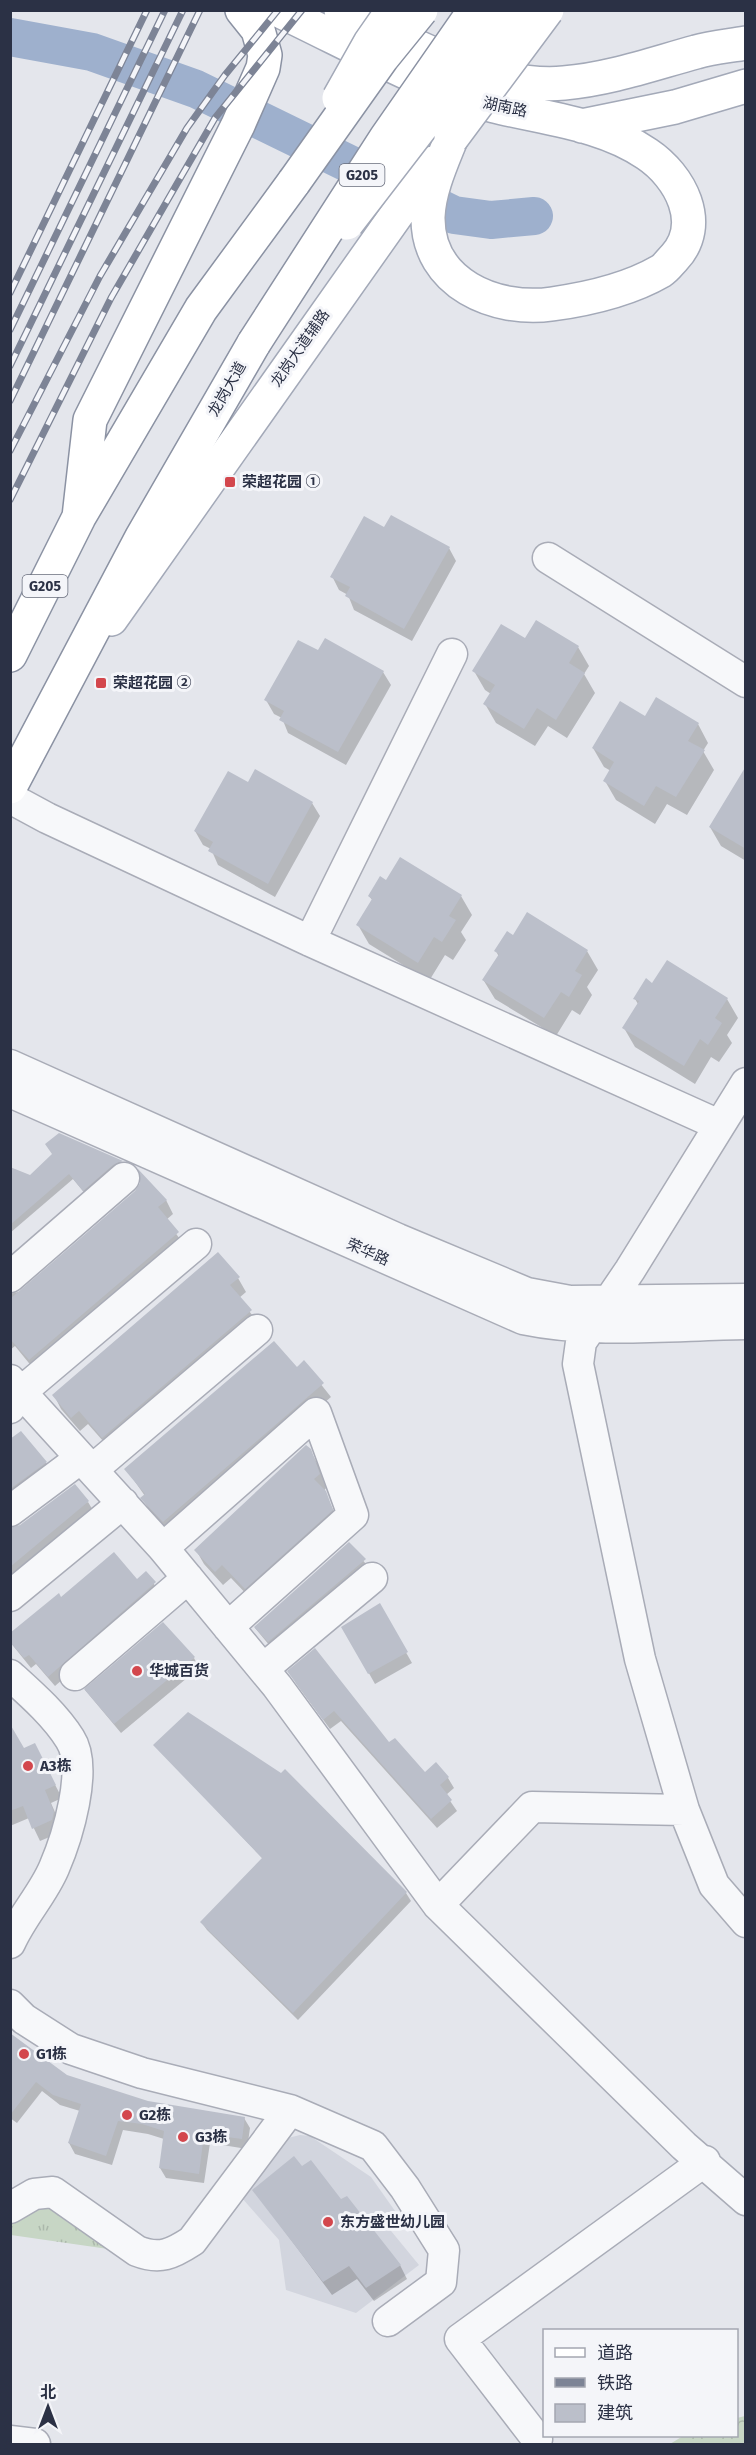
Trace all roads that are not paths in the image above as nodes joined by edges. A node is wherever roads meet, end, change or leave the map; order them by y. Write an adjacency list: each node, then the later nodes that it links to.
1 (242, 10): 17 (main road)
2 (278, 10): 13 (main road, 湖南路)
3 (341, 10): 11 (main road, 湖南路)
4 (393, 10): 15 (main road, bridge)
5 (421, 10): 15 (main road, G205, bridge)
6 (475, 10): 16 (main road, 龙岗大道 / G205, bridge)
7 (511, 10): 16 (main road, bridge)
8 (547, 10): 14 (main road, 龙岗大道辅路, bridge)
9 (746, 23): 11 (main road)
10 (746, 43): 11 (main road, 湖南路)
11 (697, 51)
12 (746, 86): 13 (main road, 湖南路)
13 (580, 126): 14 (main road)
14 (451, 139): 22 (main road, 龙岗大道辅路)
15 (294, 182): 17 (main road, G205)
16 (254, 343): 22 (main road, 龙岗大道 / G205)
17 (79, 517): 20 (main road, G205)
18 (548, 558): 21 (street)
19 (452, 654): 25 (street)
20 (10, 655)
21 (746, 682)
22 (61, 692): 23 (main road, 龙岗大道 / G205)
23 (10, 787)
24 (10, 798): 25 (street)
25 (310, 941): 29 (street)
26 (10, 1065): 34 (street, 荣华路)
27 (746, 1083): 29 (street)
28 (10, 1092): 36 (street, 荣华路)
29 (719, 1125): 34 (street)
30 (124, 1178): 32 (street)
31 (196, 1244): 38 (street)
32 (10, 1277)
33 (746, 1299): 34 (street, 荣华路)
34 (609, 1301): 36 (street)
35 (746, 1324): 36 (street, 荣华路)
36 (591, 1327): 50 (street)
37 (257, 1330): 39 (street)
38 (14, 1393): 39 (street)
39 (86, 1464): 40 (street); 41 (street)
40 (123, 1503): 42 (street); 45 (street)
41 (10, 1511)
42 (163, 1548): 43 (street); 46 (street)
43 (188, 1578): 46 (street); 49 (street)
44 (372, 1578): 47 (street)
45 (10, 1596)
46 (228, 1627): 47 (street)
47 (263, 1669): 51 (street)
48 (10, 1675): 53 (street)
49 (75, 1675)
50 (684, 1810): 51 (street); 52 (street)
51 (438, 1905): 56 (street)
52 (746, 1922)
53 (10, 1943)
54 (10, 2005): 55 (street)
55 (290, 2110): 58 (street); 59 (street)
56 (705, 2161): 57 (street); 60 (street)
57 (746, 2200)
58 (10, 2208)
59 (388, 2321)
60 (537, 2439)
61 (10, 2440): 62 (street)
62 (35, 2445)

